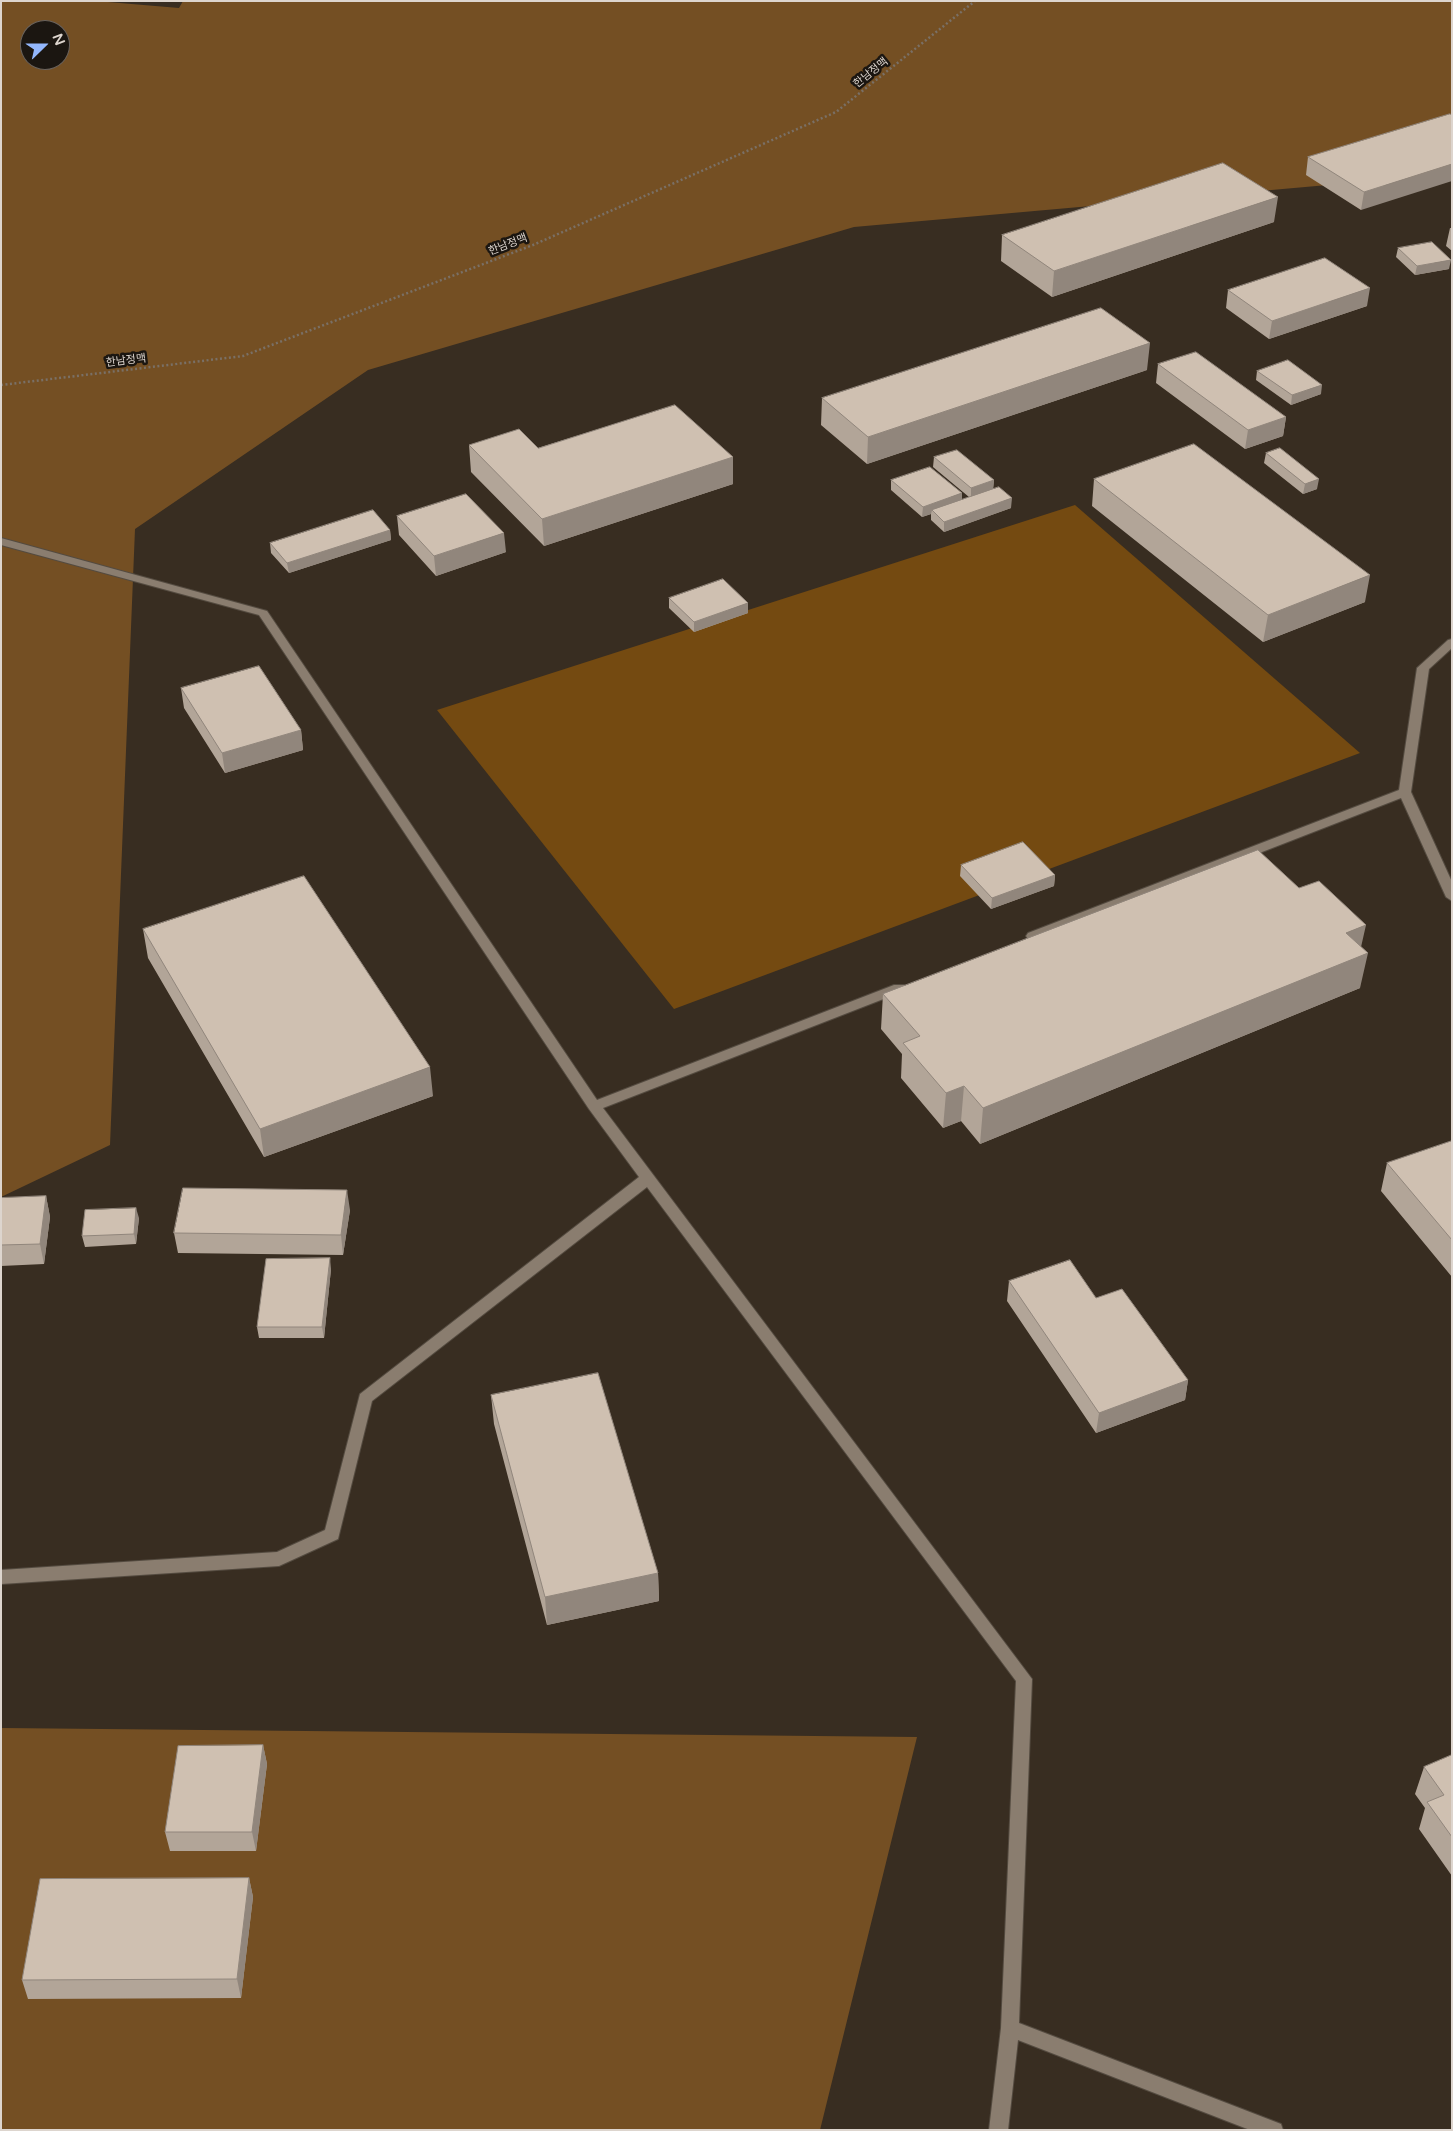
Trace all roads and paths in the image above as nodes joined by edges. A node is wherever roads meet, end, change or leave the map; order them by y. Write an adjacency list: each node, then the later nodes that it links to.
1 (975, 1): 2 (path, 한남정맥)
2 (1, 385)
3 (1, 541): 9 (lane)
4 (1452, 642): 5 (lane)
5 (1405, 792): 6 (lane); 7 (lane)
6 (1452, 897)
7 (1023, 940)
8 (911, 983): 9 (lane)
9 (594, 1106): 10 (lane)
10 (648, 1178): 11 (lane); 12 (lane)
11 (1, 1577)
12 (1010, 2028): 13 (lane); 14 (lane)
13 (998, 2130)
14 (1274, 2130)

